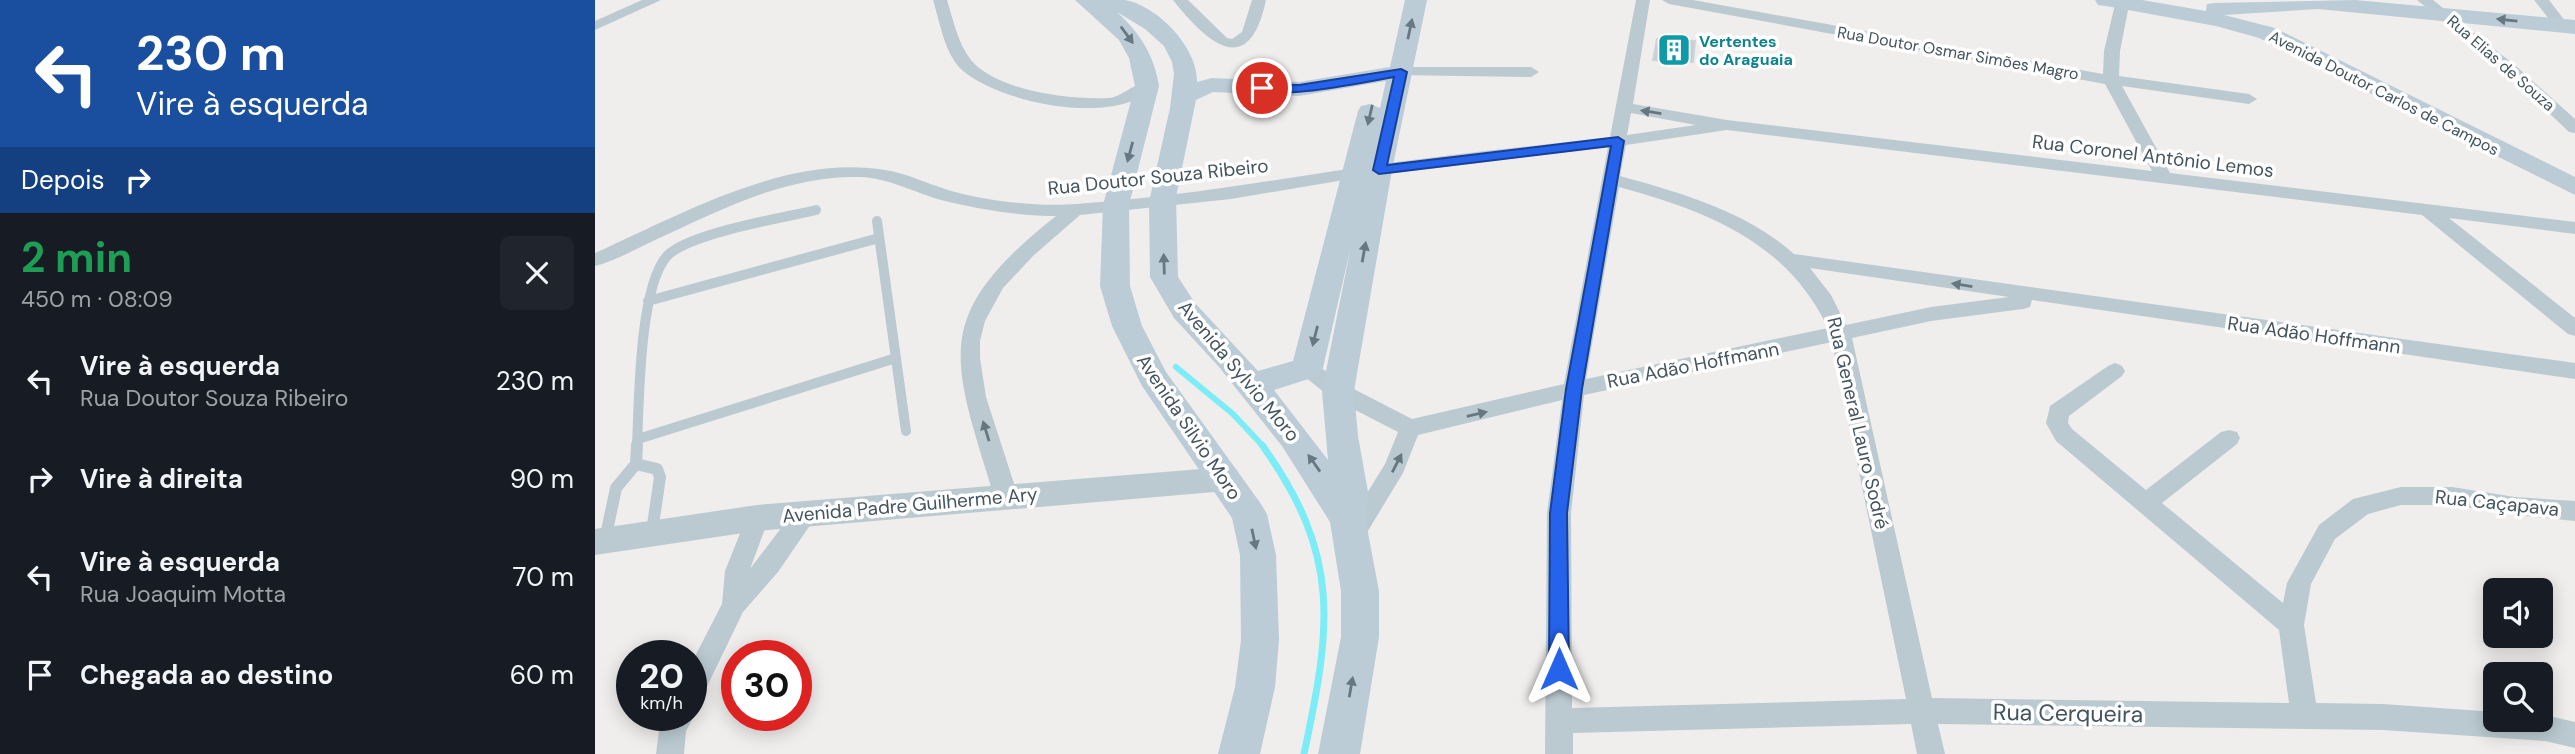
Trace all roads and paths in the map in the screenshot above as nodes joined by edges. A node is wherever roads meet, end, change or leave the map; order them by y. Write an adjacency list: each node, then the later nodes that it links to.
1 (643, 0): 19 (street)
2 (654, 0): 19 (street)
3 (664, 0): 19 (street)
4 (940, 0): 27 (street)
5 (1086, 0): 27 (main road, Avenida Silvio Moro, one-way to 27)
6 (1108, 0): 23 (main road)
7 (1180, 0): 8 (street)
8 (1259, 0)
9 (1394, 0): 25 (main road)
10 (1416, 0): 25 (main road, one-way to 10)
11 (1643, 0): 31 (street)
12 (1669, 0): 26 (street, Rua Doutor Osmar Simões Magro)
13 (2158, 0): 17 (main road)
14 (2424, 0): 18 (street, Rua Elias de Souza)
15 (2541, 0): 21 (street)
16 (2117, 1): 22 (main road, Avenida Doutor Carlos de Campos); 26 (street)
17 (2252, 8): 18 (main road); 22 (main road)
18 (2445, 14): 21 (main road, one-way to 18); 33 (street, Rua Elias de Souza)
19 (622, 15): 20 (street)
20 (595, 26)
21 (2568, 26)
22 (2267, 33): 36 (main road, Avenida Doutor Carlos de Campos)
23 (1185, 69): 27 (main road); 28 (main road); 29 (main road, Avenida Sylvio Moro)
24 (1531, 72): 25 (street)
25 (1390, 74): 28 (main road); 35 (main road)
26 (2111, 80): 30 (street, Rua Doutor Osmar Simões Magro); 39 (street)
27 (1147, 86): 42 (main road, Avenida Silvio Moro, one-way to 42)
28 (1262, 88): 29 (main road)
29 (1183, 97): 41 (main road, Avenida Sylvio Moro)
30 (2249, 99)
31 (1624, 107): 32 (street, Rua Coronel Antônio Lemos, one-way to 31); 34 (street)
32 (1727, 125): 34 (street, Rua Coronel Antônio Lemos); 39 (street, Rua Coronel Antônio Lemos)
33 (2575, 128)
34 (1618, 141): 35 (street, Rua Doutor Souza Ribeiro); 38 (street)
35 (1367, 171): 41 (street, Rua Doutor Souza Ribeiro); 56 (main road, one-way to 56); 61 (main road, one-way to 35)
36 (2546, 174): 37 (street); 40 (main road, Avenida Doutor Carlos de Campos)
37 (2575, 177)
38 (1610, 179): 49 (street, Rua General Lauro Sodré); 60 (street)
39 (2165, 180): 45 (street, Rua Coronel Antônio Lemos)
40 (2575, 187)
41 (1163, 200): 42 (street, Rua Doutor Souza Ribeiro); 59 (main road, Avenida Sylvio Moro, one-way to 41)
42 (1116, 205): 44 (street, Rua Doutor Souza Ribeiro); 67 (main road, Avenida Silvio Moro)
43 (816, 210): 52 (lane)
44 (1075, 210): 50 (street, Rua Doutor Souza Ribeiro); 68 (street, one-way to 44)
45 (2427, 210): 47 (street, Rua Coronel Antônio Lemos); 53 (street)
46 (877, 221): 48 (lane)
47 (2575, 228)
48 (879, 238): 52 (lane); 55 (lane)
49 (1788, 259): 51 (street, Rua Adão Hoffmann, one-way to 49); 54 (street, Rua General Lauro Sodré)
50 (595, 260)
51 (2053, 299): 54 (street, Rua Adão Hoffmann); 58 (street, Rua Adão Hoffmann)
52 (648, 301): 65 (lane)
53 (2575, 329)
54 (1842, 334): 60 (street, Rua Adão Hoffmann); 79 (street, Rua General Lauro Sodré)
55 (896, 358): 63 (lane); 65 (lane)
56 (1307, 368): 59 (main road); 61 (street)
57 (2116, 371): 69 (street)
58 (2575, 371)
59 (1252, 385): 73 (main road, Avenida Sylvio Moro, one-way to 59)
60 (1574, 389): 62 (street, Rua Adão Hoffmann, one-way to 60); 81 (street)
61 (1338, 391): 62 (street); 73 (main road)
62 (1411, 428): 73 (street, one-way to 62)
63 (906, 431)
64 (2229, 438): 69 (street)
65 (638, 439): 66 (lane)
66 (636, 464): 74 (lane); 75 (lane)
67 (1226, 478): 68 (street, Avenida Padre Guilherme Ary); 85 (main road, Avenida Silvio Moro, one-way to 85)
68 (1006, 496): 71 (street, Avenida Padre Guilherme Ary)
69 (2146, 503): 77 (street)
70 (2575, 511): 77 (street, Rua Caçapava)
71 (805, 514): 72 (street, Avenida Padre Guilherme Ary); 76 (street)
72 (757, 518): 74 (street, Avenida Padre Guilherme Ary); 76 (street)
73 (1350, 529): 86 (main road, one-way to 73)
74 (652, 533): 75 (street, Avenida Padre Guilherme Ary)
75 (600, 541)
76 (734, 604): 78 (street)
77 (2291, 625): 80 (street, Rua Caçapava)
78 (707, 659)
79 (1922, 711): 80 (street, Rua Cerqueira); 81 (street, Rua Cerqueira); 88 (street, Rua General Lauro Sodré)
80 (2304, 716): 83 (street, Rua Cerqueira)
81 (1559, 721): 87 (street)
82 (673, 731): 84 (street)
83 (2575, 735)
84 (670, 754)
85 (1239, 754)
86 (1339, 754)
87 (1559, 754)
88 (1931, 754)

